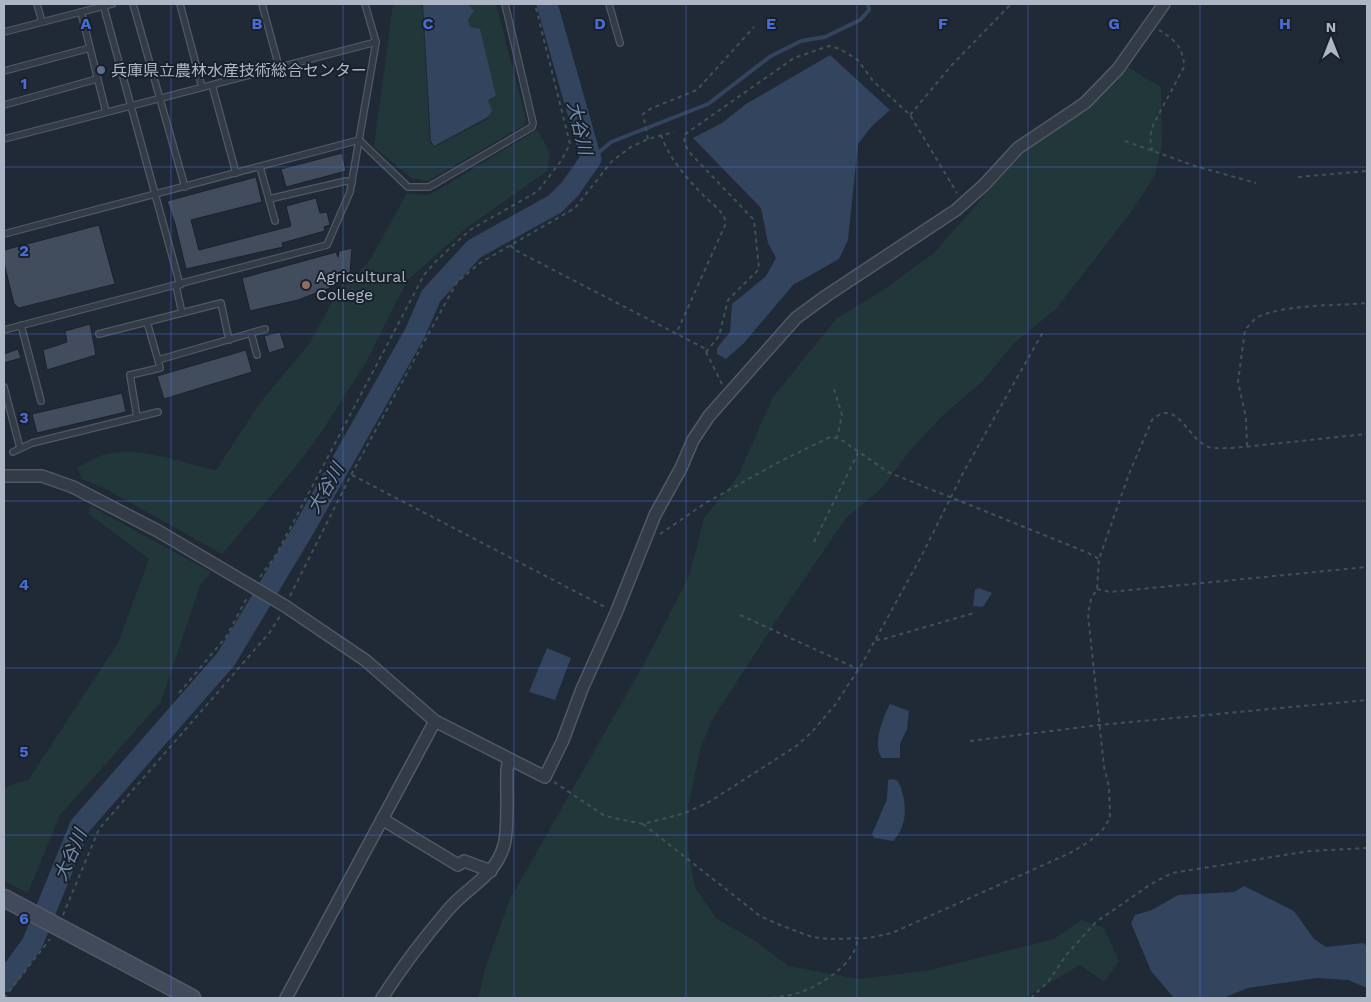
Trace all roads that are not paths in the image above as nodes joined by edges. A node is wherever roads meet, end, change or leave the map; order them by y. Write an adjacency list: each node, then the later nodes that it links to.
1 (37, 4): 12 (lane)
2 (112, 4): 10 (lane)
3 (133, 4): 22 (lane)
4 (180, 4): 21 (lane)
5 (262, 4): 17 (lane)
6 (366, 4): 14 (lane)
7 (505, 4): 27 (lane)
8 (609, 4): 15 (lane)
9 (1164, 4): 55 (street)
10 (104, 5): 11 (lane); 24 (lane)
11 (80, 12): 12 (lane); 16 (lane)
12 (42, 22): 13 (lane)
13 (4, 32)
14 (376, 42): 17 (lane); 27 (lane)
15 (620, 43)
16 (90, 48): 18 (lane); 19 (lane)
17 (279, 67): 20 (lane)
18 (4, 71)
19 (97, 79): 23 (lane); 25 (lane)
20 (212, 85): 21 (lane); 29 (lane)
21 (202, 88): 22 (lane)
22 (160, 99): 24 (lane); 31 (lane)
23 (4, 104)
24 (131, 106): 25 (lane); 32 (lane)
25 (106, 112): 26 (lane)
26 (4, 139)
27 (359, 140): 28 (lane); 30 (lane)
28 (260, 167): 29 (lane); 33 (lane)
29 (236, 173): 31 (lane)
30 (352, 183): 33 (lane); 36 (lane)
31 (185, 187): 32 (lane)
32 (155, 195): 35 (lane); 36 (lane)
33 (270, 199): 34 (lane)
34 (276, 221)
35 (4, 234)
36 (178, 286): 37 (lane); 39 (lane)
37 (182, 313): 38 (lane); 44 (lane)
38 (147, 322): 43 (lane); 46 (lane)
39 (22, 326): 41 (lane); 48 (lane)
40 (265, 328): 42 (lane)
41 (4, 330)
42 (251, 333): 44 (lane); 45 (lane)
43 (99, 334)
44 (229, 340): 46 (lane)
45 (257, 356)
46 (158, 360): 50 (lane)
47 (4, 387): 51 (lane)
48 (41, 401)
49 (158, 412): 50 (lane)
50 (137, 417): 51 (lane)
51 (20, 448): 52 (lane)
52 (13, 452)
53 (4, 476): 54 (street)
54 (435, 721): 55 (street); 56 (street)
55 (509, 760): 57 (street)
56 (382, 819): 57 (street); 60 (street)
57 (492, 871): 61 (street)
58 (4, 898): 59 (street)
59 (192, 998)
60 (286, 998)
61 (382, 998)

